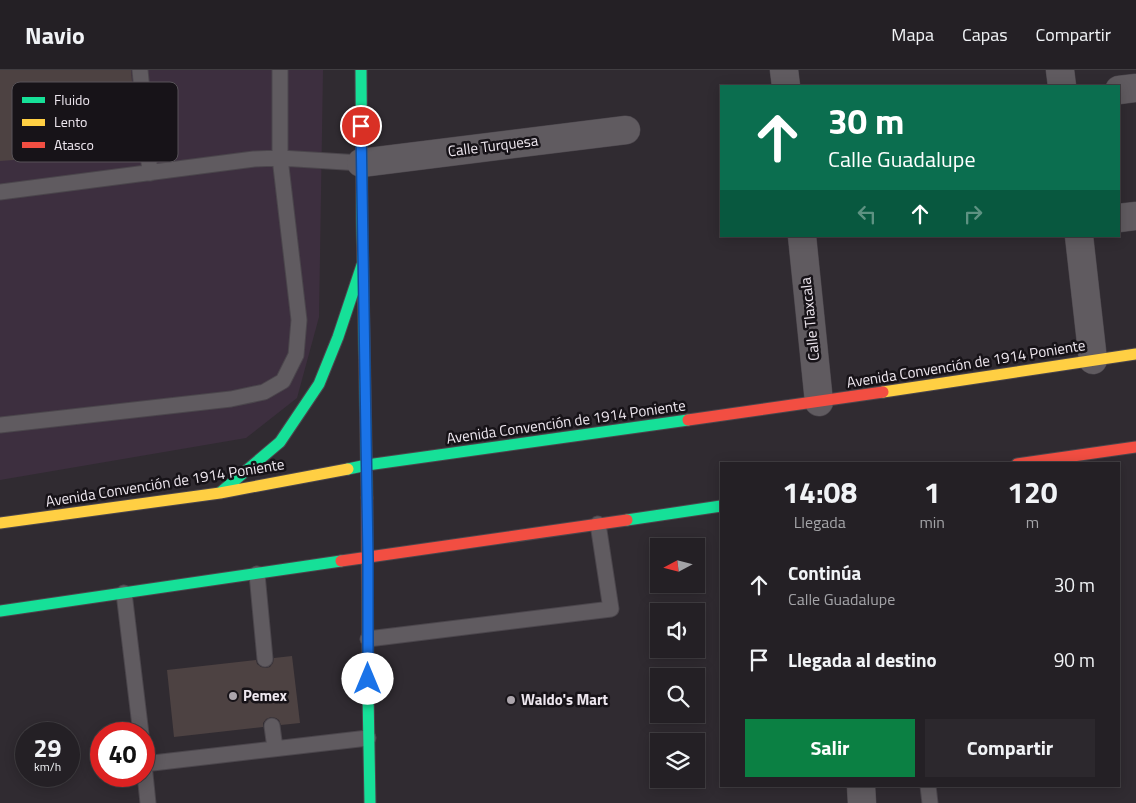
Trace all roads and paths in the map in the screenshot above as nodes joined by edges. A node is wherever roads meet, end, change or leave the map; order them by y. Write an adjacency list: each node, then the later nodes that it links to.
1 (280, 70): 10 (lane)
2 (361, 70): 12 (main road)
3 (784, 70): 5 (street)
4 (1060, 70): 6 (street)
5 (786, 85)
6 (1062, 85)
7 (1136, 88): 8 (street)
8 (1120, 90)
9 (626, 130): 12 (street, Calle Turquesa)
10 (280, 158): 12 (lane); 13 (lane); 23 (lane)
11 (149, 162): 13 (lane)
12 (361, 163): 19 (main road)
13 (150, 172): 14 (lane)
14 (0, 192)
15 (1136, 216): 16 (street)
16 (1120, 218)
17 (802, 237): 22 (street, Calle Tlaxcala)
18 (1079, 237): 21 (street)
19 (362, 265): 26 (main road); 27 (main road)
20 (1136, 354): 21 (main road, Avenida Convención de 1914 Poniente)
21 (1093, 360): 22 (main road, Avenida Convención de 1914 Poniente)
22 (819, 402): 26 (main road, Avenida Convención de 1914 Poniente)
23 (0, 425)
24 (1136, 447): 25 (main road)
25 (1031, 462)
26 (366, 465): 27 (main road, Avenida Convención de 1914 Poniente); 31 (main road)
27 (220, 493): 29 (main road, Avenida Convención de 1914 Poniente)
28 (720, 506): 30 (main road)
29 (0, 523)
30 (598, 524): 31 (main road); 35 (lane)
31 (368, 558): 32 (main road); 35 (main road)
32 (257, 574): 33 (main road); 36 (lane)
33 (124, 593): 34 (main road); 37 (lane)
34 (0, 611)
35 (368, 639): 39 (main road)
36 (265, 658)
37 (140, 722)
38 (272, 726): 40 (lane)
39 (368, 738): 40 (lane); 46 (main road)
40 (275, 748): 41 (lane)
41 (155, 763)
42 (146, 787): 45 (lane)
43 (861, 787): 47 (street)
44 (928, 787): 48 (lane)
45 (148, 803)
46 (370, 803)
47 (862, 803)
48 (930, 803)

